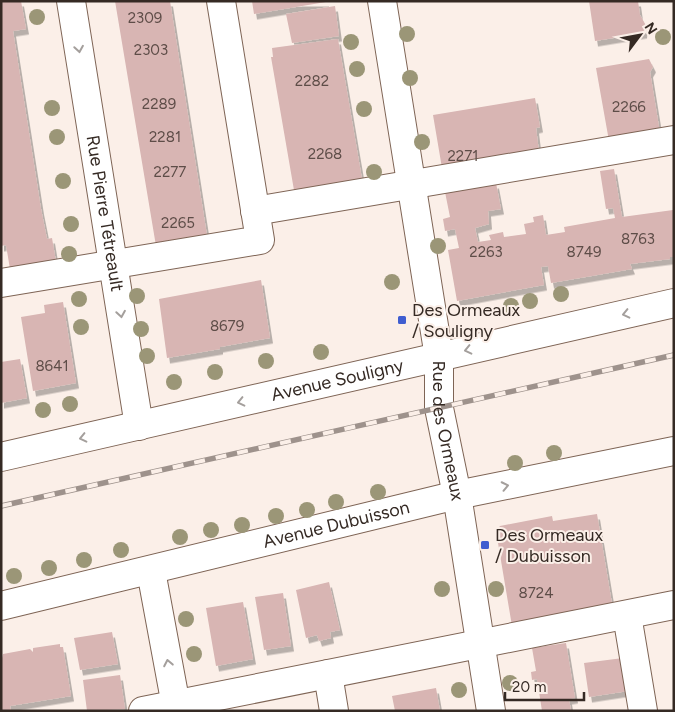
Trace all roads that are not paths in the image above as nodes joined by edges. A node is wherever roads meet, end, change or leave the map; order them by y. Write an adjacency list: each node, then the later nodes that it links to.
1 (71, 1): 7 (street, Rue Pierre Tétreault, one-way to 7)
2 (221, 1): 6 (street)
3 (382, 1): 5 (street, Rue des Ormeaux)
4 (674, 140): 5 (street)
5 (411, 184): 6 (street); 10 (street, Rue des Ormeaux)
6 (255, 211): 7 (street)
7 (113, 264): 8 (street); 11 (street, Rue Pierre Tétreault, one-way to 11)
8 (1, 283)
9 (674, 303): 10 (street, Avenue Souligny, one-way to 10)
10 (439, 357): 11 (street, Avenue Souligny, one-way to 11); 14 (street, Rue des Ormeaux)
11 (139, 426): 13 (street, Avenue Souligny, one-way to 13)
12 (674, 451): 14 (street, Avenue Dubuisson, one-way to 12)
13 (1, 457)
14 (457, 495): 15 (street, Avenue Dubuisson); 19 (street, Rue des Ormeaux)
15 (151, 571): 17 (street, Avenue Dubuisson); 21 (street, one-way to 15)
16 (674, 605): 18 (street)
17 (1, 606)
18 (627, 614): 19 (street); 25 (street)
19 (480, 644): 20 (street); 24 (street, Rue des Ormeaux)
20 (328, 674): 21 (street); 23 (street)
21 (176, 708): 22 (street)
22 (143, 711)
23 (334, 711)
24 (491, 711)
25 (643, 711)

